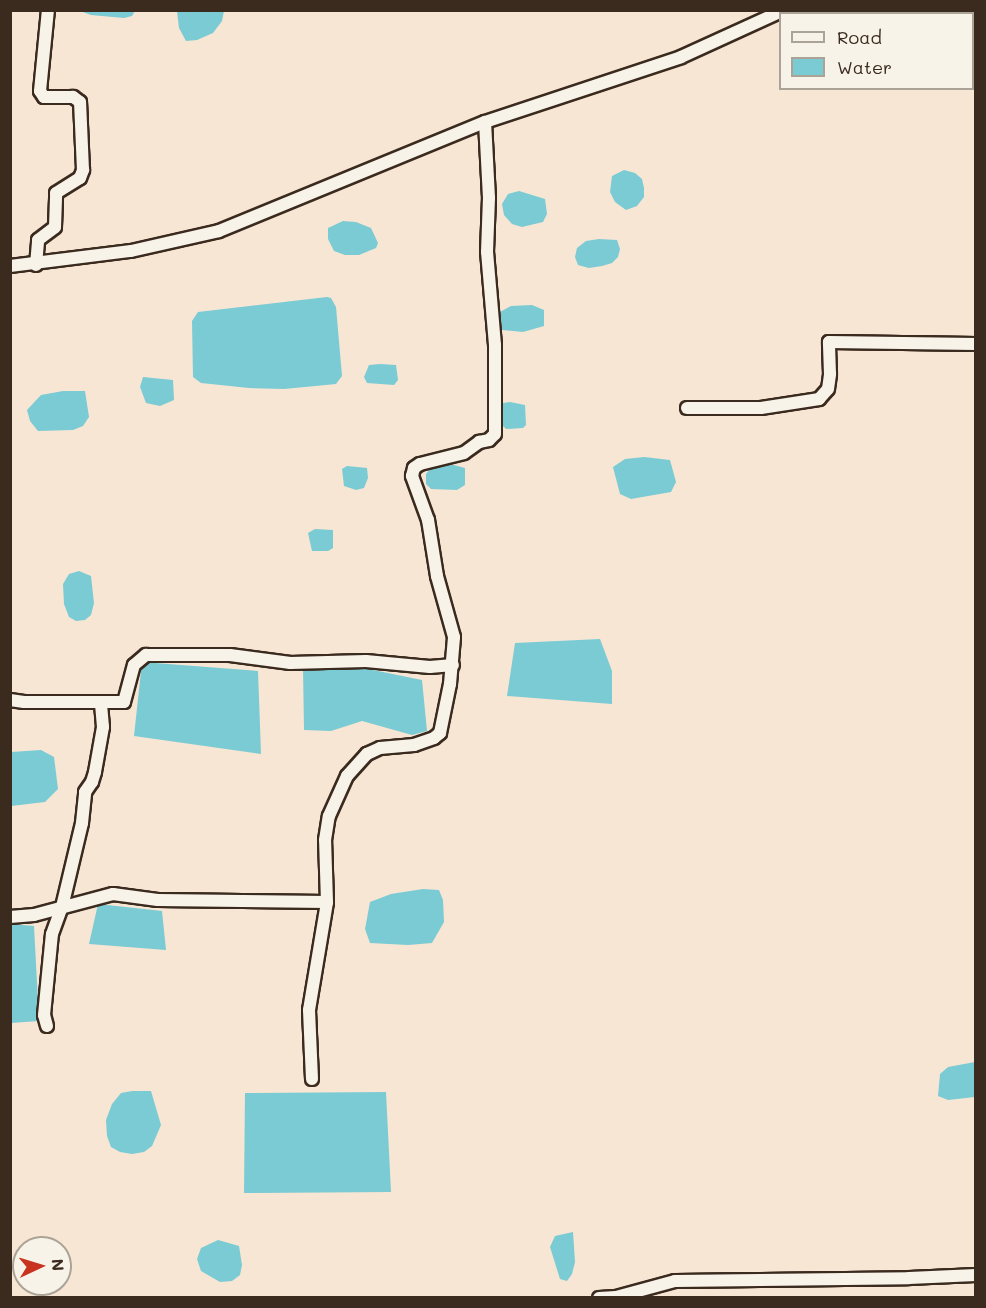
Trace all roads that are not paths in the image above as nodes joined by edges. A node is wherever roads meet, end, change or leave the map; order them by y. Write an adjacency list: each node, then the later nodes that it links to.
1 (48, 10): 4 (street)
2 (779, 12): 3 (street)
3 (485, 122): 4 (street); 8 (street)
4 (36, 265): 5 (street)
5 (10, 266)
6 (975, 344): 7 (street)
7 (687, 408)
8 (453, 665): 10 (street); 11 (street)
9 (10, 700): 10 (street)
10 (101, 702): 12 (street)
11 (327, 902): 12 (street); 15 (street)
12 (62, 907): 13 (street); 14 (street)
13 (10, 916)
14 (47, 1026)
15 (312, 1079)
16 (975, 1275): 17 (street)
17 (599, 1298)

